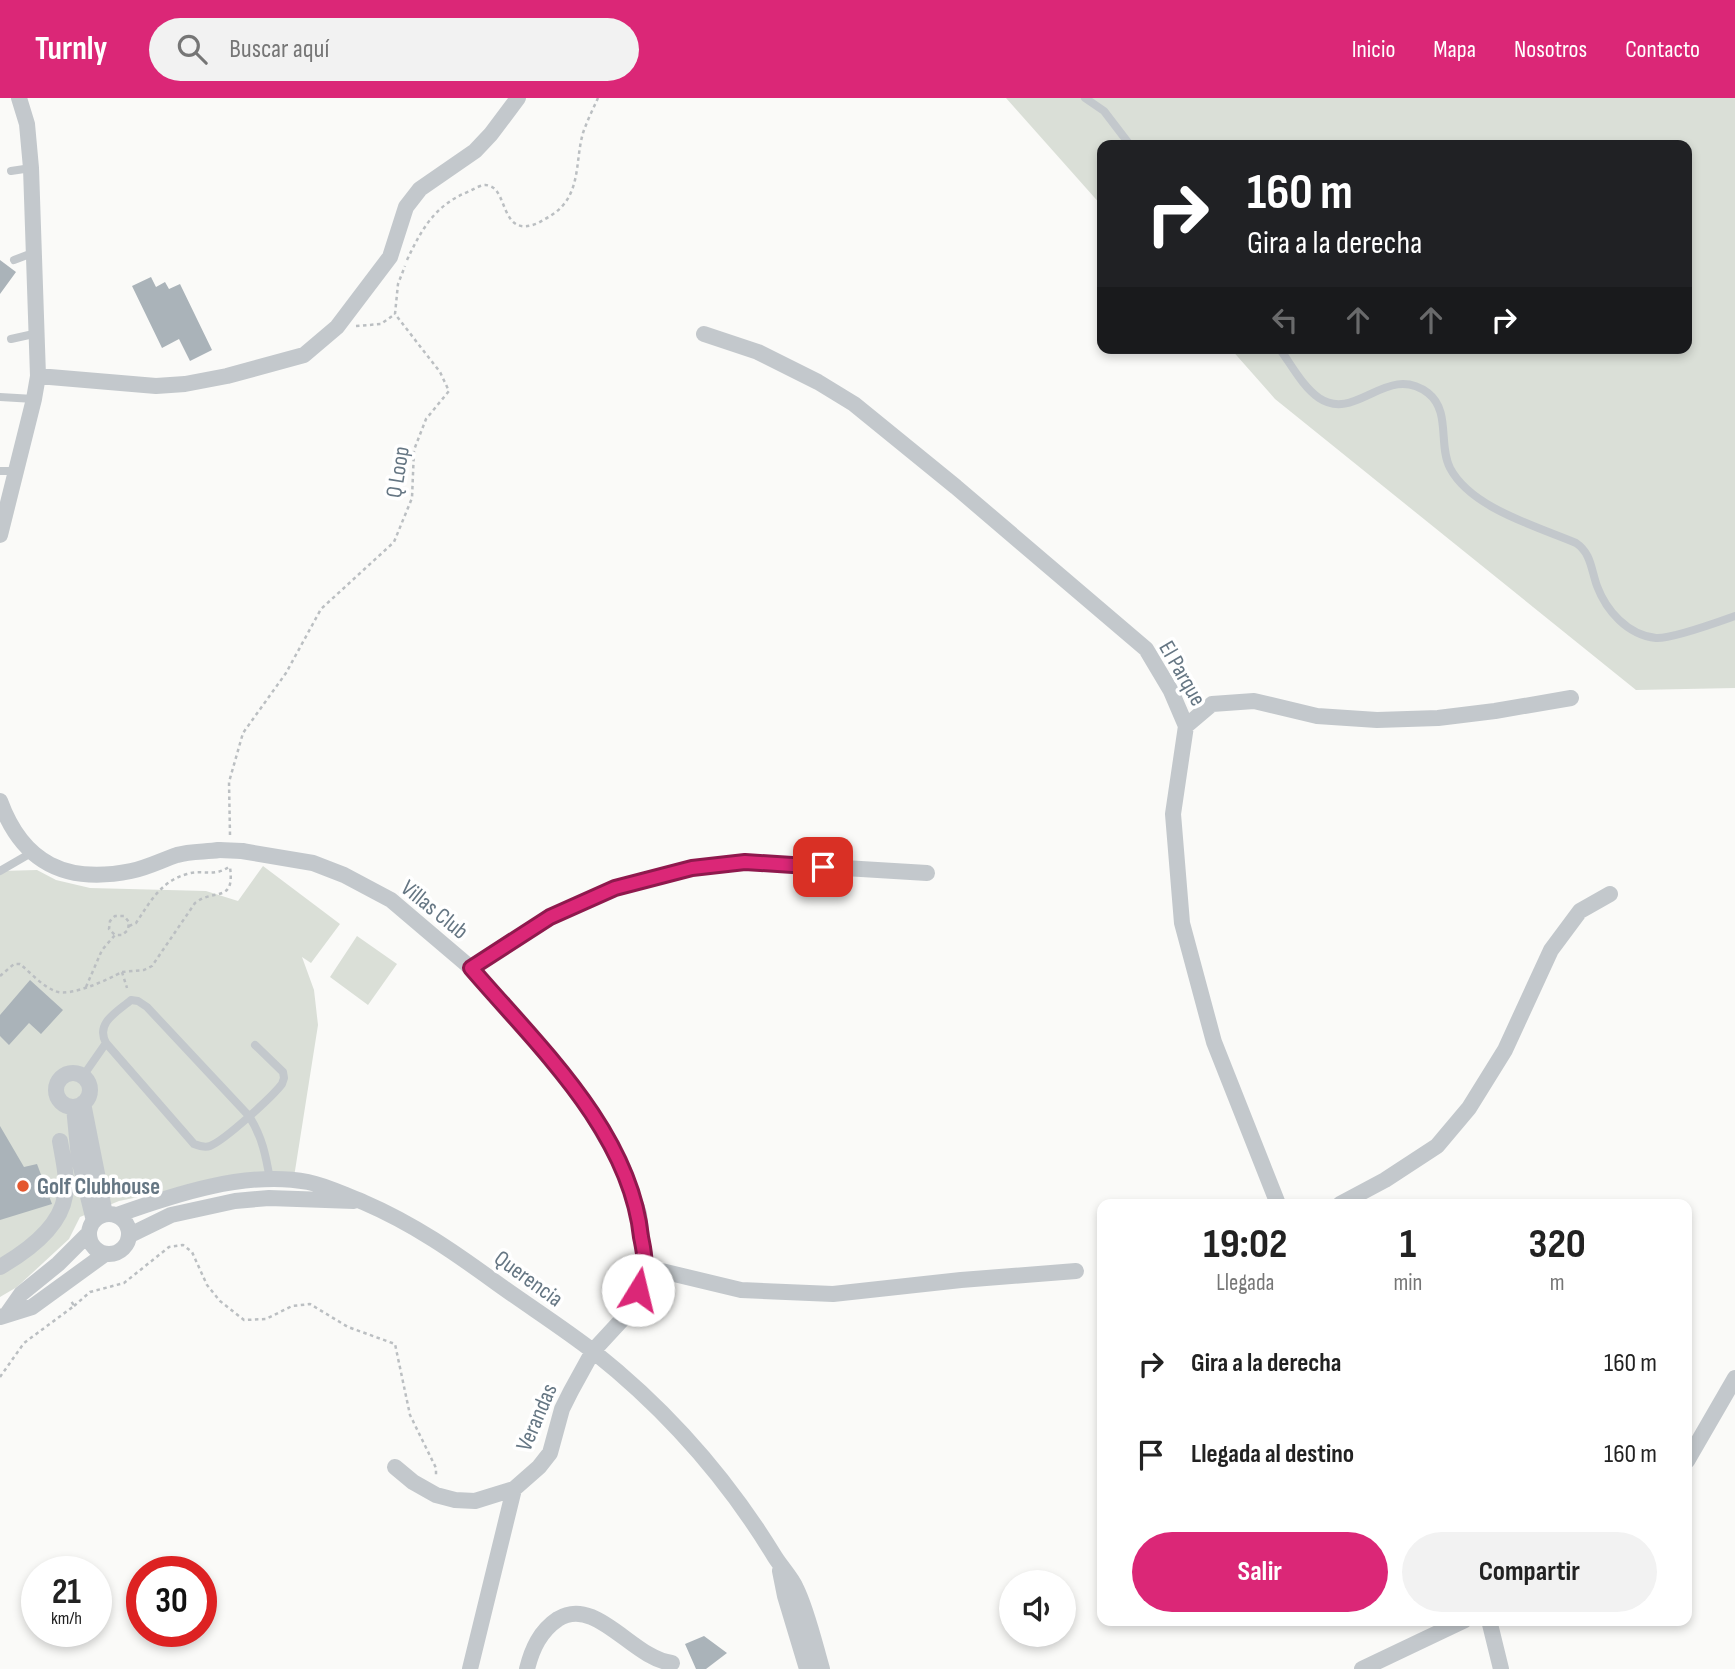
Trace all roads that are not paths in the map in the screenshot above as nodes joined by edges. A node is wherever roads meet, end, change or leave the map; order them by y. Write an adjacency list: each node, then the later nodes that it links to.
1 (19, 98): 5 (street)
2 (518, 98): 13 (street)
3 (1085, 98): 4 (lane)
4 (1126, 140)
5 (31, 168): 6 (lane); 7 (street)
6 (11, 171)
7 (35, 252): 8 (lane); 9 (street)
8 (14, 260)
9 (38, 333): 11 (lane); 13 (street)
10 (704, 334): 20 (street, El Parque)
11 (11, 339)
12 (1283, 354): 18 (lane)
13 (38, 376): 15 (street)
14 (0, 397): 15 (lane)
15 (34, 399): 16 (street)
16 (7, 471): 17 (street)
17 (0, 535)
18 (1735, 616)
19 (1571, 698): 20 (street)
20 (1186, 726): 34 (street, El Parque)
21 (0, 801): 22 (street, Villas Club)
22 (31, 853): 23 (lane); 26 (street, Villas Club)
23 (0, 871)
24 (927, 873): 26 (street)
25 (1610, 894): 35 (street)
26 (471, 968): 41 (street, Villas Club)
27 (106, 1043): 29 (lane); 31 (lane); 31 (lane)
28 (255, 1045): 31 (lane)
29 (83, 1076): 30 (street); 30 (street)
30 (79, 1105): 37 (street)
31 (249, 1116): 33 (lane)
32 (60, 1141): 40 (street)
33 (270, 1180): 36 (street, Querencia); 37 (street, Querencia)
34 (1277, 1199)
35 (1349, 1199)
36 (360, 1201): 38 (street, Querencia); 44 (street, Querencia)
37 (101, 1221): 38 (street); 39 (street); 43 (street, Querencia)
38 (130, 1235): 39 (street)
39 (105, 1254): 43 (street, Querencia)
40 (0, 1267)
41 (645, 1268): 42 (street); 44 (street, Villas Club)
42 (1076, 1271)
43 (4, 1315)
44 (593, 1351): 48 (street, Verandas); 49 (street, Querencia)
45 (1735, 1378): 46 (street)
46 (1692, 1452)
47 (395, 1467): 48 (street, Verandas)
48 (514, 1489): 53 (street)
49 (778, 1561): 55 (street); 56 (street, Querencia)
50 (1452, 1626): 57 (street)
51 (1491, 1626): 58 (street)
52 (672, 1663): 54 (street)
53 (470, 1669)
54 (527, 1669)
55 (807, 1669)
56 (822, 1669)
57 (1362, 1669)
58 (1502, 1669)

